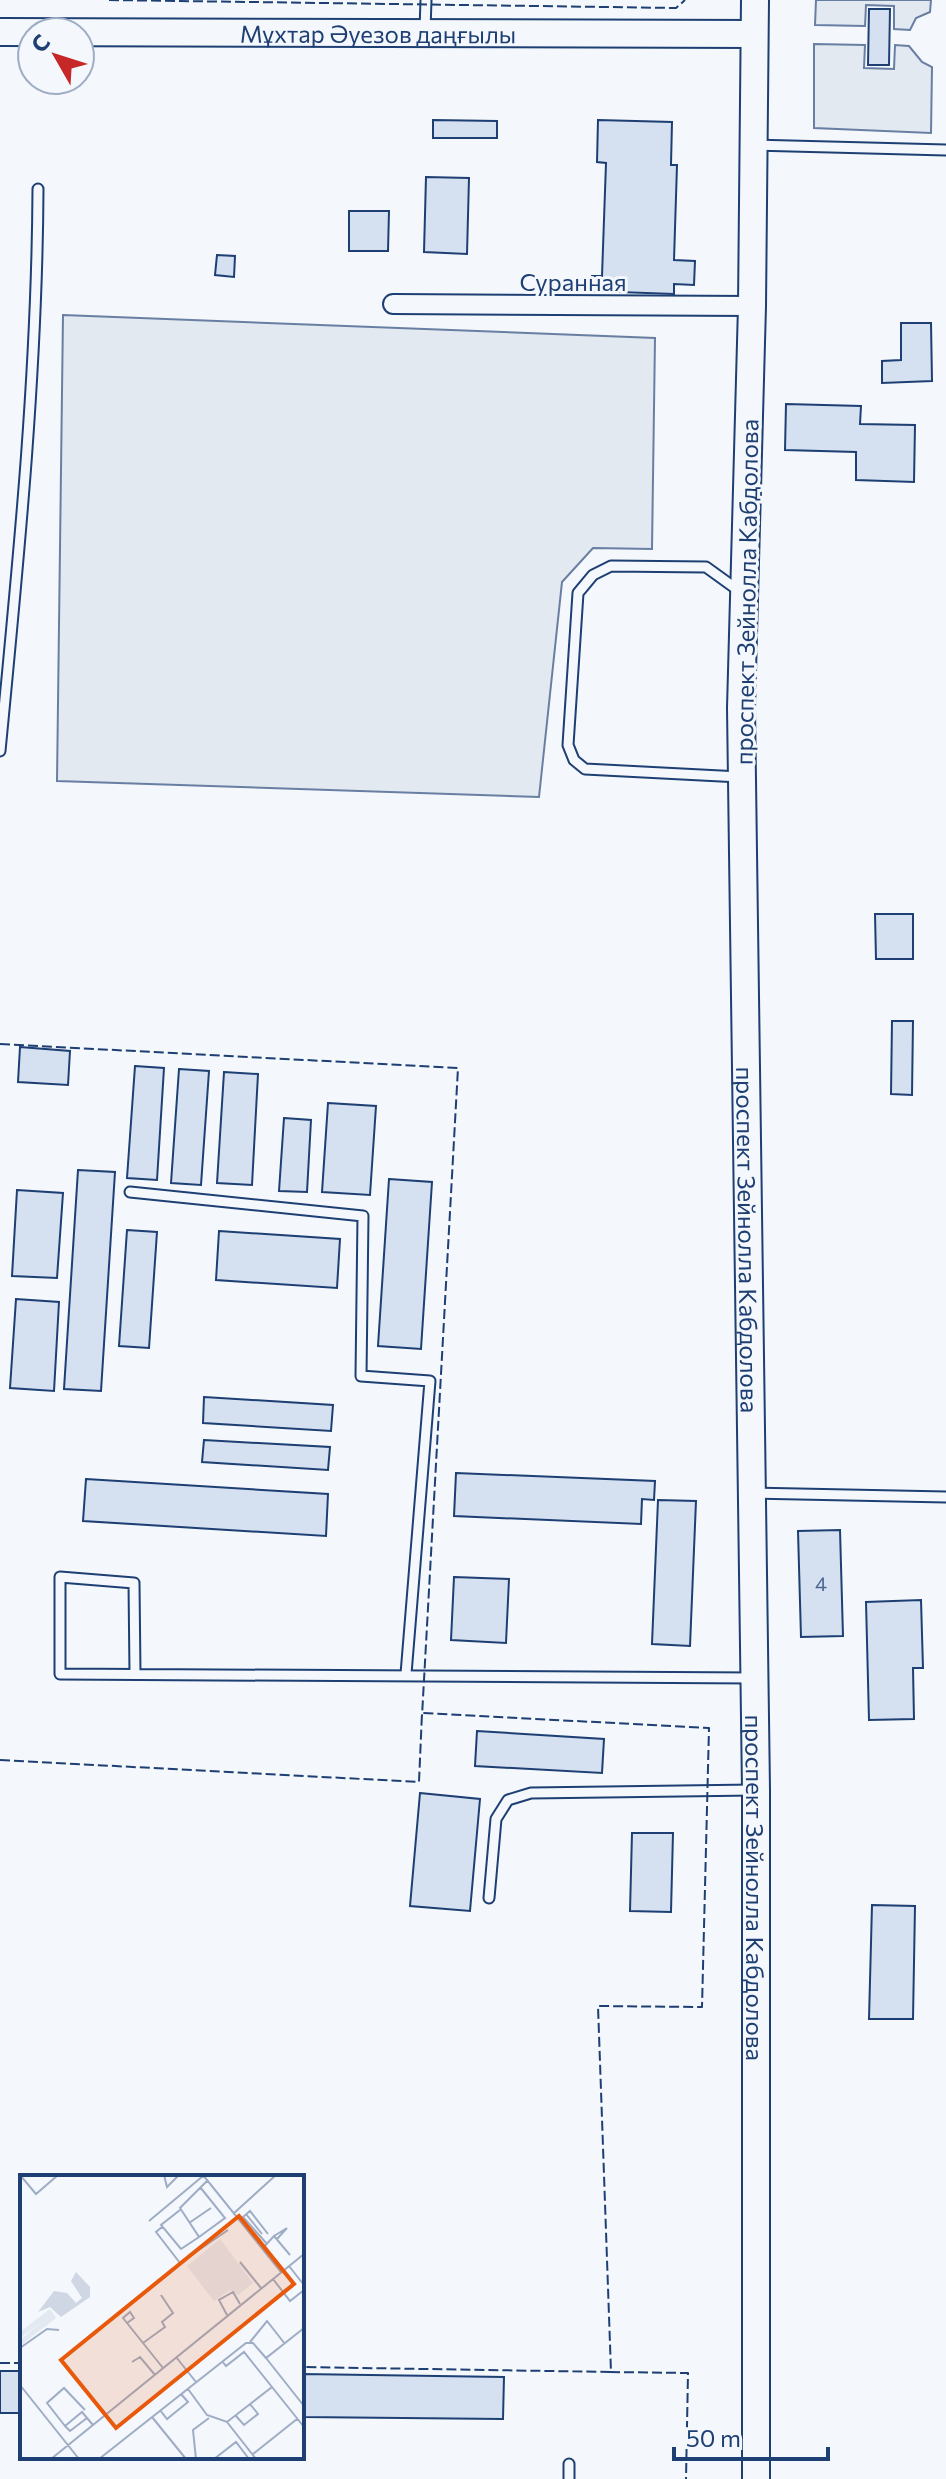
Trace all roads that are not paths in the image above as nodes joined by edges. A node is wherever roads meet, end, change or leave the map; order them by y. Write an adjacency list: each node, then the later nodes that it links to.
1 (426, 0): 4 (lane)
2 (755, 0): 5 (main road, проспект Зейнолла Кабдолова)
3 (0, 32): 4 (main road, Мұхтар Әуезов даңғылы)
4 (425, 33): 5 (main road, Мұхтар Әуезов даңғылы)
5 (754, 34): 6 (main road, проспект Зейнолла Кабдолова)
6 (753, 145): 7 (lane); 10 (main road, проспект Зейнолла Кабдолова)
7 (946, 150)
8 (38, 189): 12 (lane)
9 (393, 304): 10 (street, Суранная)
10 (752, 306): 11 (main road, проспект Зейнолла Кабдолова)
11 (744, 595): 13 (main road, проспект Зейнолла Кабдолова); 13 (lane)
12 (0, 751)
13 (743, 777): 15 (main road, проспект Зейнолла Кабдолова)
14 (130, 1192): 18 (lane)
15 (751, 1493): 16 (lane); 19 (main road, проспект Зейнолла Кабдолова)
16 (946, 1497)
17 (135, 1674): 17 (lane); 18 (lane)
18 (406, 1674): 19 (lane)
19 (753, 1678): 20 (main road, проспект Зейнолла Кабдолова)
20 (756, 1790): 21 (lane); 24 (main road, проспект Зейнолла Кабдолова)
21 (489, 1898)
22 (569, 2464): 23 (lane)
23 (569, 2479)
24 (756, 2479)

